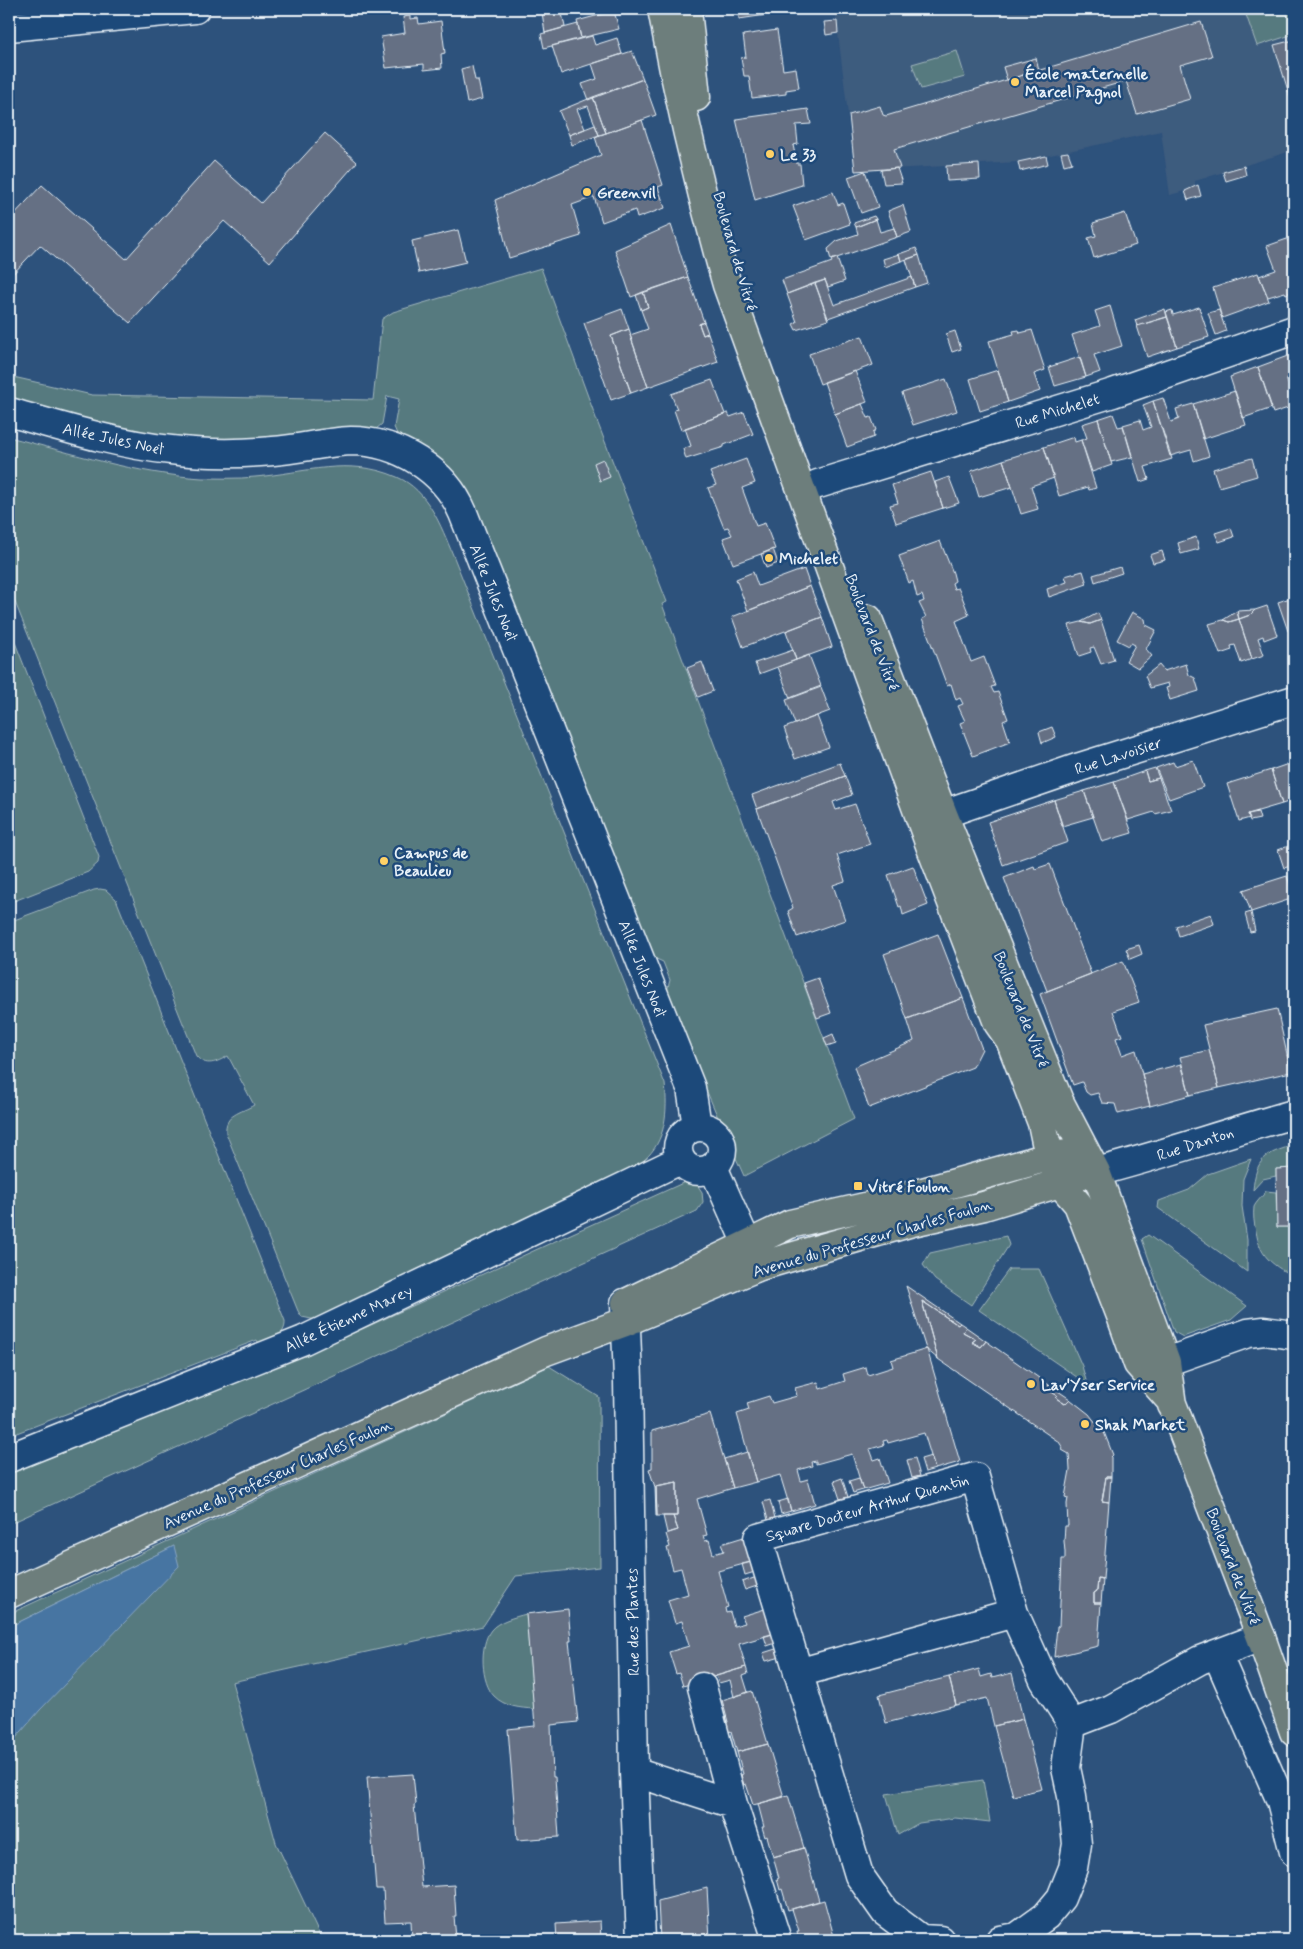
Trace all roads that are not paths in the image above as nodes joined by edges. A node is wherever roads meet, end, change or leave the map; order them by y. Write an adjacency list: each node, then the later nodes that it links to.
1 (195, 9): 4 (street)
2 (662, 9): 12 (main road, Boulevard de Vitré)
3 (686, 9): 7 (main road, Boulevard de Vitré)
4 (9, 27)
5 (1294, 330): 7 (street, Rue Michelet)
6 (9, 412): 11 (street, Allée Jules Noël)
7 (818, 484): 9 (main road, Boulevard de Vitré)
8 (1294, 700): 9 (street, Rue Lavoisier)
9 (943, 814): 14 (main road, Boulevard de Vitré)
10 (1294, 1114): 14 (street, Rue Danton)
11 (698, 1126): 13 (street); 15 (street)
12 (1052, 1156): 14 (main road); 16 (main road, Boulevard de Vitré); 17 (main road, Avenue du Professeur Charles Foulon)
13 (680, 1160): 15 (street); 22 (street, Allée Étienne Marey)
14 (1091, 1162): 16 (main road); 20 (main road, Boulevard de Vitré)
15 (713, 1167): 17 (street)
16 (1060, 1183): 17 (main road, Avenue du Professeur Charles Foulon); 21 (main road, Boulevard de Vitré)
17 (754, 1255): 18 (main road, Avenue du Professeur Charles Foulon)
18 (625, 1313): 23 (main road, Avenue du Professeur Charles Foulon); 31 (street, Rue des Plantes)
19 (1294, 1335): 20 (street)
20 (1166, 1362): 21 (main road, Boulevard de Vitré)
21 (1171, 1401): 25 (main road, Boulevard de Vitré)
22 (9, 1458)
23 (9, 1594)
24 (1014, 1613): 27 (street); 27 (street, Square Docteur Arthur Quentin); 29 (street, Square Docteur Arthur Quentin)
25 (1261, 1637): 26 (street); 30 (main road, Boulevard de Vitré)
26 (1217, 1654): 29 (street); 33 (street)
27 (798, 1673): 36 (street, Square Docteur Arthur Quentin)
28 (702, 1687): 32 (street)
29 (1072, 1724): 37 (street)
30 (1294, 1732)
31 (634, 1772): 32 (street); 34 (street, Rue des Plantes)
32 (733, 1804): 35 (street)
33 (1294, 1852)
34 (641, 1940)
35 (777, 1940)
36 (927, 1940)
37 (1000, 1940)

